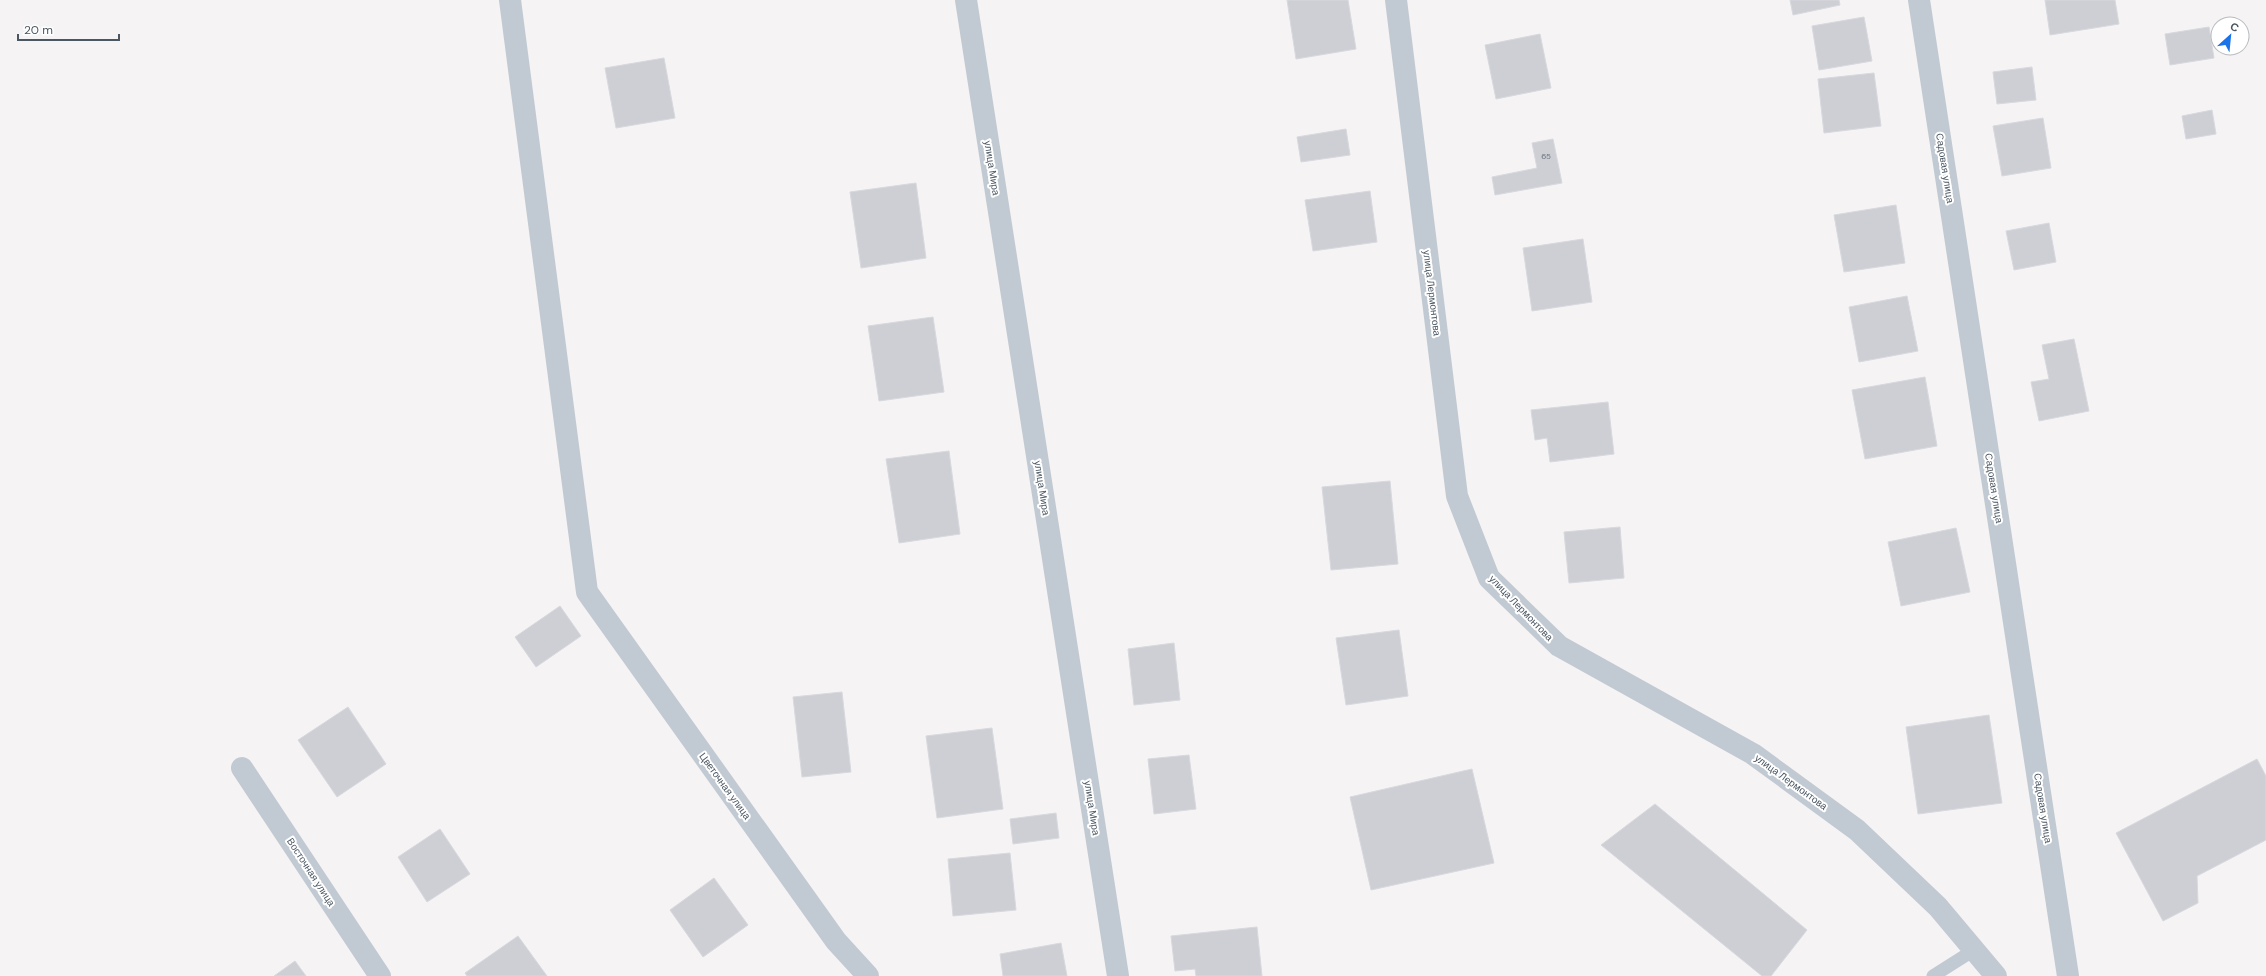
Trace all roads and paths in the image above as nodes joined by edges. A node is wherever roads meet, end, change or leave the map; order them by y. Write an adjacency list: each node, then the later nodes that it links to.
1 (510, 0): 8 (street, Цветочная улица)
2 (966, 0): 9 (street, улица Мира)
3 (1396, 0): 6 (street, улица Лермонтова)
4 (1919, 0): 12 (street, Садовая улица)
5 (242, 768): 7 (street, Восточная улица)
6 (1974, 950): 10 (lane); 11 (street, улица Лермонтова)
7 (380, 976)
8 (868, 976)
9 (1118, 976)
10 (1934, 976)
11 (1996, 976)
12 (2068, 976)

